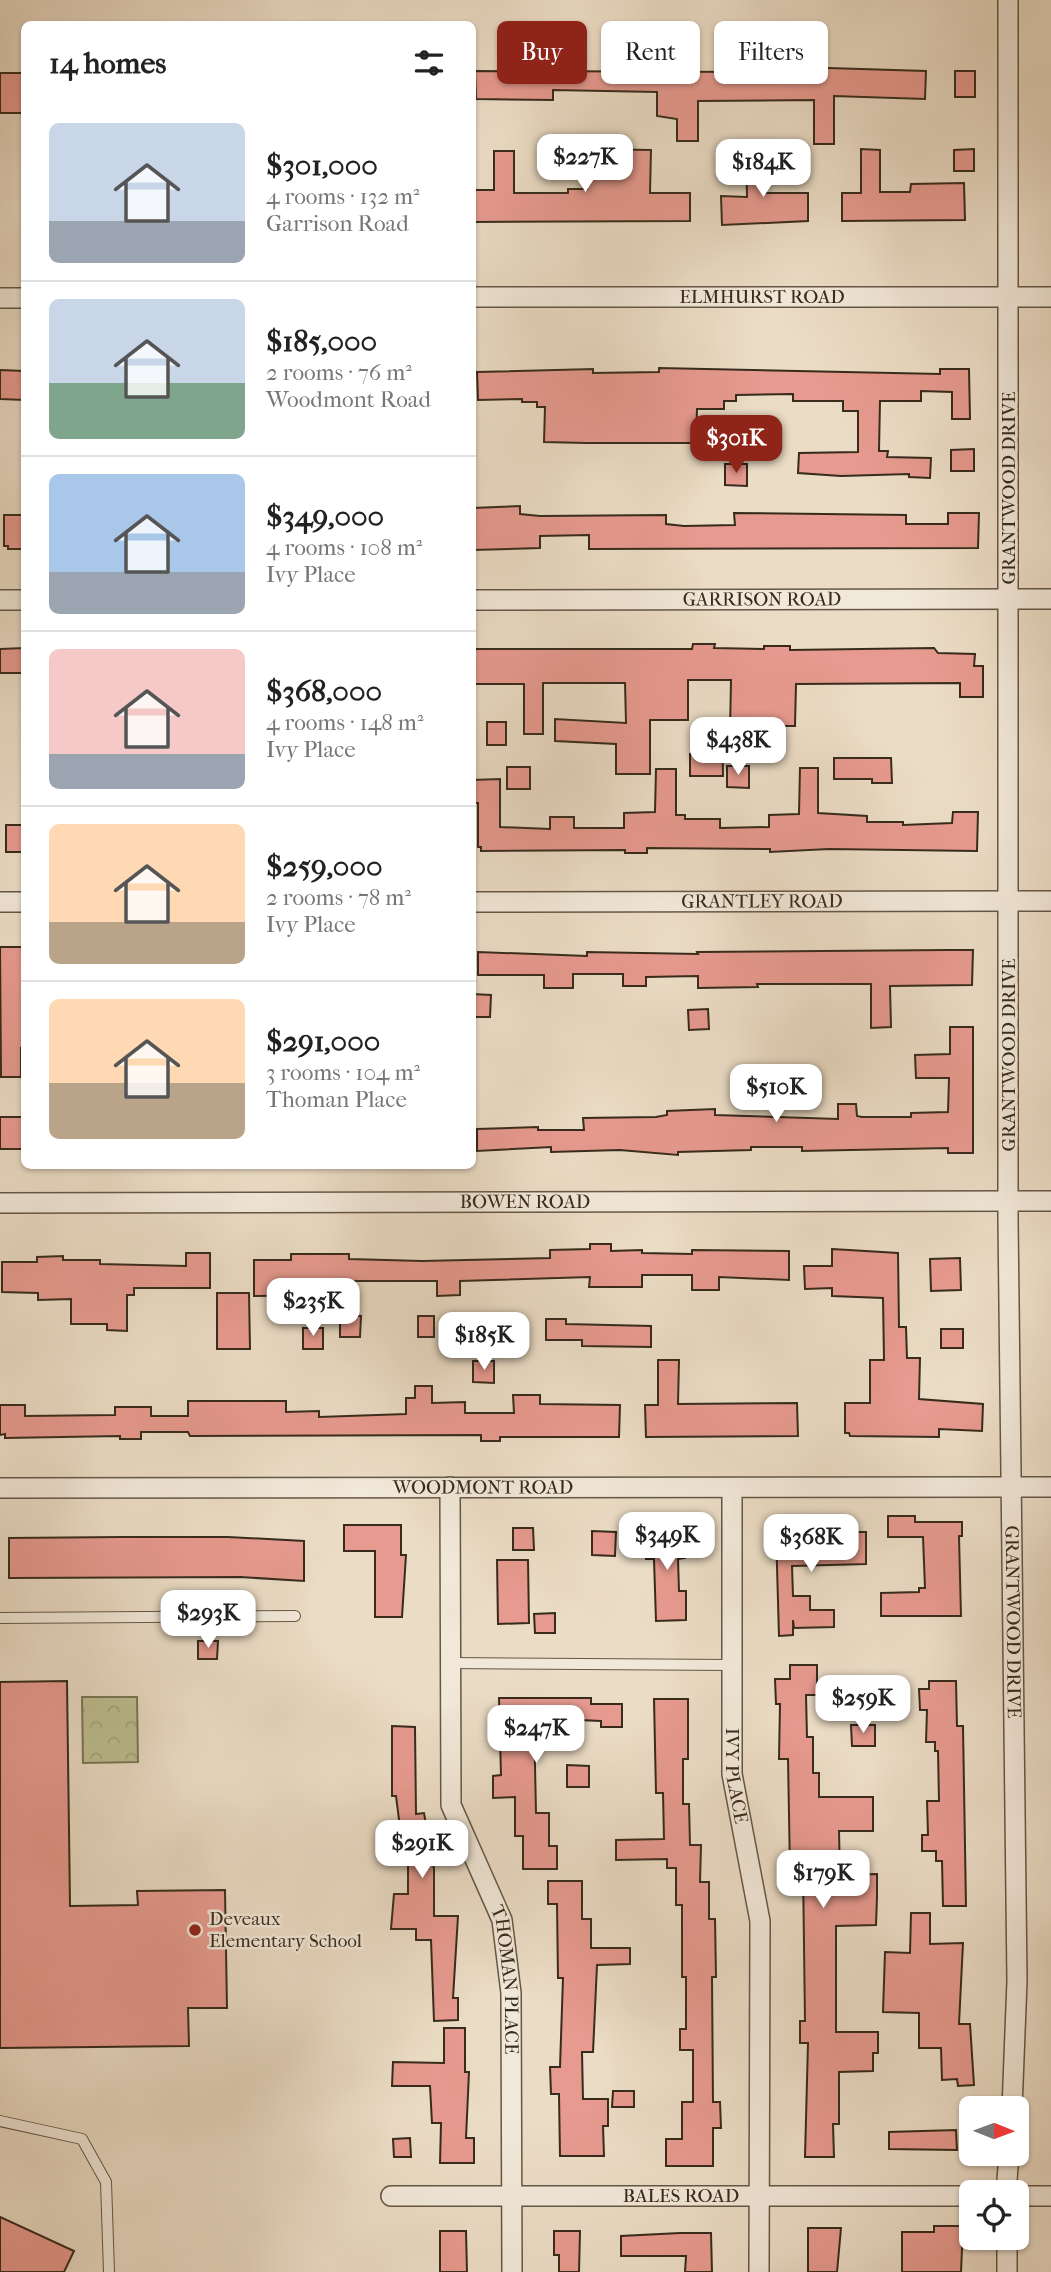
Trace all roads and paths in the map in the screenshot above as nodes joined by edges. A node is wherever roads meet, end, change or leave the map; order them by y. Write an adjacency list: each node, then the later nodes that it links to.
1 (1008, 0): 3 (street, GRANTWOOD DRIVE)
2 (476, 297): 3 (street, ELMHURST ROAD)
3 (1009, 297): 4 (street, ELMHURST ROAD); 11 (street, GRANTWOOD DRIVE)
4 (1051, 297)
5 (0, 298): 6 (street)
6 (21, 298)
7 (1051, 599): 11 (street, GARRISON ROAD)
8 (0, 600): 9 (street)
9 (21, 600)
10 (476, 600): 11 (street, GARRISON ROAD)
11 (1009, 600): 12 (street, GRANTWOOD DRIVE)
12 (1009, 901): 13 (street, GRANTLEY ROAD); 16 (street, GRANTLEY ROAD); 17 (street, GRANTWOOD DRIVE)
13 (1051, 901)
14 (0, 902): 15 (street)
15 (21, 902)
16 (476, 902)
17 (1008, 1200): 18 (street, BOWEN ROAD); 19 (street, BOWEN ROAD); 20 (street, GRANTWOOD DRIVE)
18 (1051, 1201)
19 (0, 1203)
20 (1009, 1487): 21 (street, WOODMONT ROAD); 24 (street, WOODMONT ROAD); 29 (street, GRANTWOOD DRIVE)
21 (1051, 1487)
22 (0, 1488): 23 (street, WOODMONT ROAD)
23 (450, 1488): 24 (street, WOODMONT ROAD); 27 (street, THOMAN PLACE)
24 (732, 1489): 28 (street, IVY PLACE)
25 (295, 1616): 26 (lane)
26 (0, 1618)
27 (450, 1662): 28 (lane); 32 (street, THOMAN PLACE)
28 (732, 1665): 36 (street, IVY PLACE)
29 (1012, 2096)
30 (0, 2121): 38 (lane)
31 (391, 2196): 32 (street, BALES ROAD)
32 (512, 2196): 36 (street, BALES ROAD); 39 (street, THOMAN PLACE)
33 (959, 2196): 36 (street, BALES ROAD)
34 (1029, 2196): 35 (street)
35 (1051, 2196)
36 (759, 2198): 40 (street, IVY PLACE)
37 (1007, 2250): 41 (street)
38 (109, 2272)
39 (512, 2272)
40 (759, 2272)
41 (1007, 2272)

